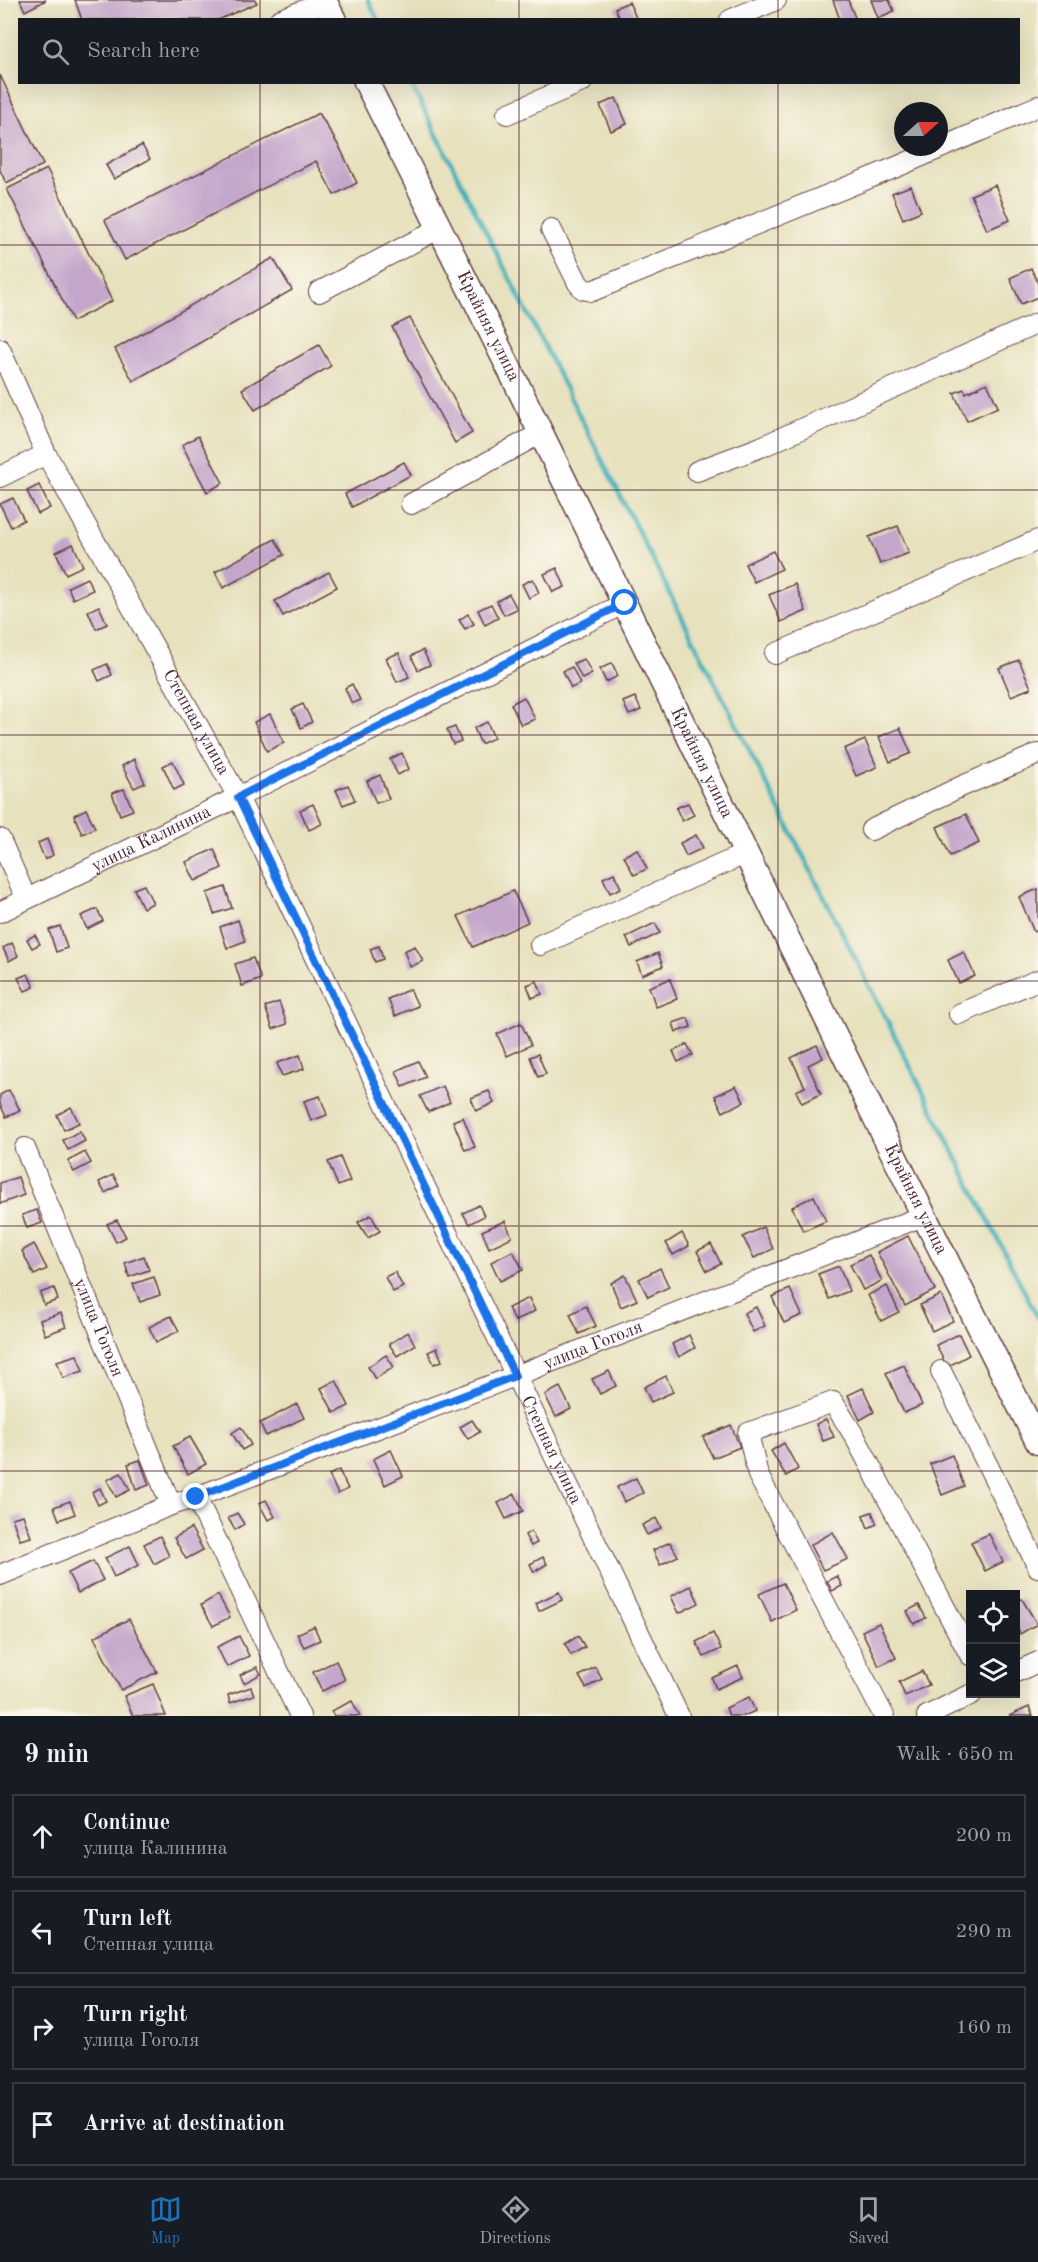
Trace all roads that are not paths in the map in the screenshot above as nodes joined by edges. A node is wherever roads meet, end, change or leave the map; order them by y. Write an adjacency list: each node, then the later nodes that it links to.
1 (776, 0): 4 (street)
2 (328, 7): 3 (street)
3 (287, 18)
4 (735, 18)
5 (367, 84): 9 (main road, Крайняя улица)
6 (577, 84): 8 (street)
7 (1038, 106): 10 (street)
8 (507, 114)
9 (440, 228): 11 (street); 14 (main road, Крайняя улица)
10 (551, 229)
11 (320, 292)
12 (1038, 323): 16 (street)
13 (0, 349): 15 (street, Степная улица)
14 (541, 433): 18 (street); 20 (main road, Крайняя улица)
15 (46, 454): 17 (street); 23 (street, Степная улица)
16 (697, 471)
17 (0, 477)
18 (411, 504)
19 (1038, 540): 21 (street)
20 (625, 603): 23 (street, улица Калинина); 26 (main road, Крайняя улица)
21 (775, 654)
22 (1038, 754): 24 (street)
23 (238, 797): 27 (street, улица Калинина); 35 (street, Степная улица)
24 (870, 830)
25 (0, 839): 27 (street)
26 (747, 853): 29 (street); 33 (main road, Крайняя улица)
27 (26, 898): 28 (street, улица Калинина)
28 (0, 912)
29 (540, 945)
30 (1038, 980): 31 (street)
31 (959, 1014)
32 (25, 1148): 38 (street, улица Гоголя)
33 (923, 1216): 35 (street, улица Гоголя); 36 (main road, Крайняя улица)
34 (941, 1371): 39 (street)
35 (515, 1376): 37 (street, улица Гоголя); 46 (street, Степная улица)
36 (1038, 1442)
37 (196, 1497): 38 (street, улица Гоголя); 45 (street)
38 (171, 1505): 40 (street, улица Гоголя)
39 (1038, 1567)
40 (0, 1575)
41 (966, 1647): 47 (street)
42 (1038, 1662): 43 (street)
43 (1020, 1670)
44 (966, 1697): 48 (street)
45 (300, 1716)
46 (679, 1716)
47 (884, 1716)
48 (927, 1716)

